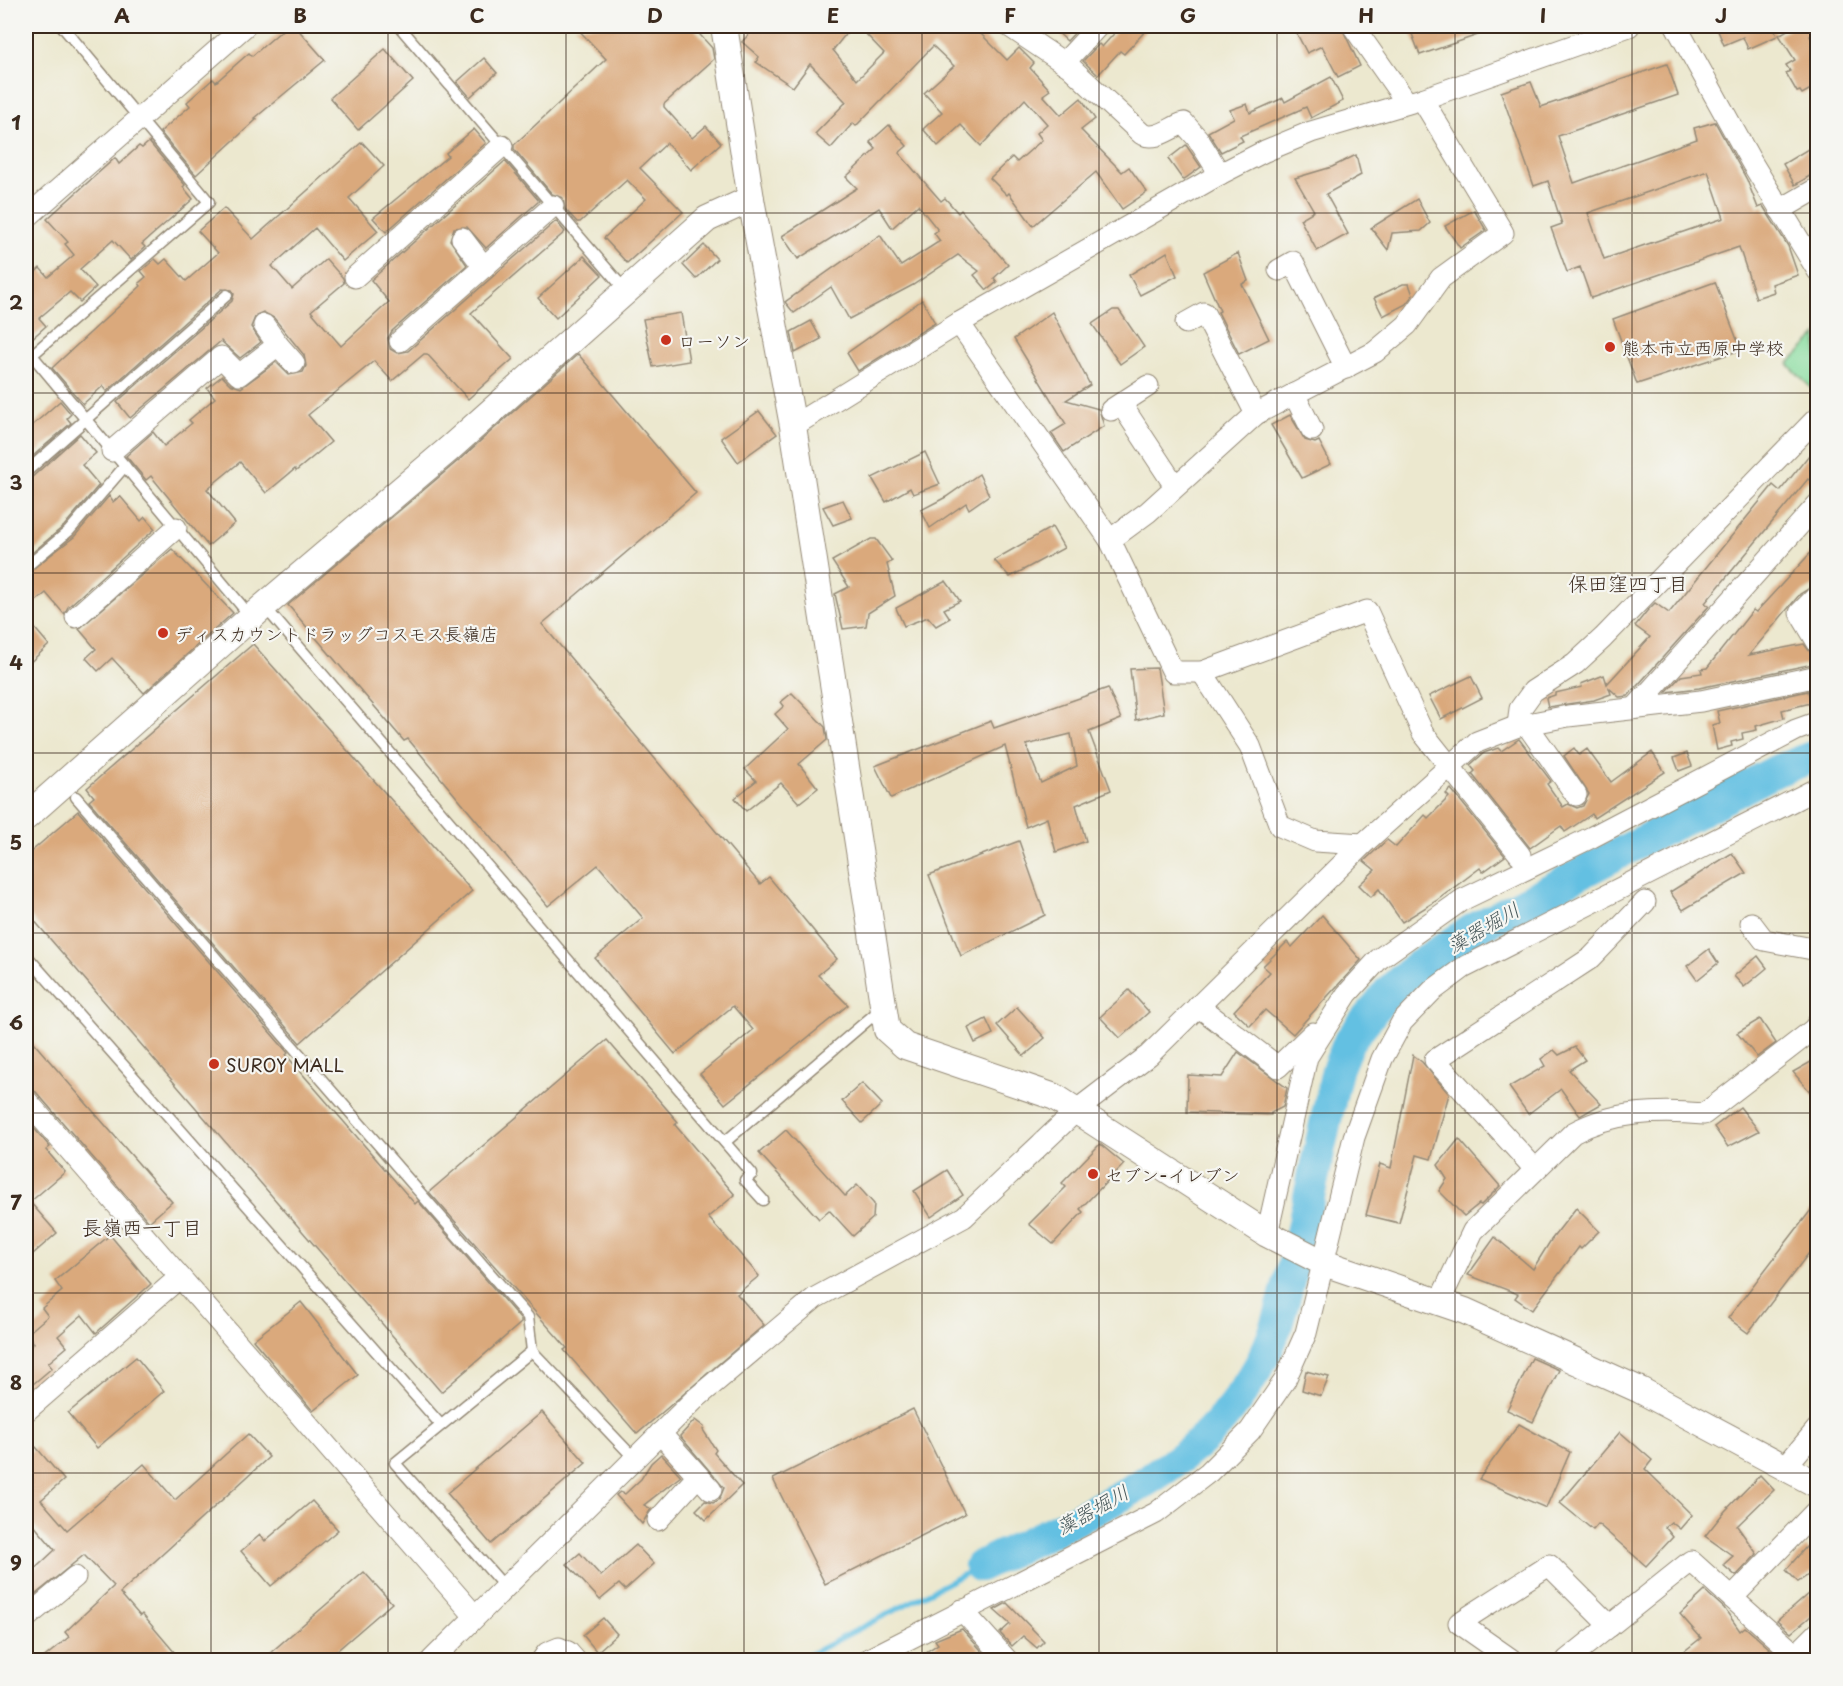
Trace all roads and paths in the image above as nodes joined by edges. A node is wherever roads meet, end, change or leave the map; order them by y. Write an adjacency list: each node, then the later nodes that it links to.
1 (62, 26): 12 (lane)
2 (245, 26): 12 (street)
3 (399, 26): 13 (lane)
4 (724, 26): 16 (street)
5 (1009, 26): 10 (street)
6 (1098, 26): 10 (street)
7 (1353, 26): 11 (street)
8 (1629, 26): 11 (street)
9 (1676, 26): 18 (street)
10 (1064, 63): 14 (street)
11 (1414, 100): 14 (street); 34 (street)
12 (139, 116): 19 (street); 32 (lane)
13 (502, 146): 17 (lane); 24 (street)
14 (1220, 174): 27 (street)
15 (1818, 188): 18 (street)
16 (751, 199): 25 (street); 39 (street)
17 (553, 206): 22 (street); 25 (lane)
18 (1780, 210): 23 (street)
19 (26, 218)
20 (462, 238): 22 (street)
21 (1293, 262): 34 (street)
22 (484, 267): 30 (street)
23 (1818, 271)
24 (356, 277)
25 (625, 290): 50 (street)
26 (227, 295): 38 (lane)
27 (959, 323): 39 (street); 47 (street)
28 (1186, 323): 37 (street)
29 (264, 325): 31 (street)
30 (400, 341)
31 (278, 345): 33 (street); 42 (street)
32 (29, 352): 38 (lane)
33 (294, 363)
34 (1346, 368): 36 (street)
35 (1148, 386): 44 (street)
36 (1294, 394): 37 (street); 41 (street)
37 (1256, 414): 44 (street)
38 (85, 419): 42 (lane); 43 (lane)
39 (793, 426): 70 (street)
40 (1813, 429): 57 (street)
41 (1312, 430)
42 (119, 459): 46 (lane); 48 (lane)
43 (26, 472)
44 (1175, 486): 47 (street)
45 (1818, 504): 55 (street)
46 (176, 528): 50 (lane); 51 (street)
47 (1110, 540): 53 (street)
48 (26, 567)
49 (1818, 595): 52 (street)
50 (258, 612): 62 (street); 75 (lane)
51 (76, 617)
52 (1818, 643)
53 (1202, 672): 58 (street); 63 (street)
54 (1818, 676): 55 (street)
55 (1635, 708): 57 (street)
56 (1818, 722): 71 (street)
57 (1523, 725): 58 (street); 60 (street)
58 (1452, 766): 63 (street); 64 (street)
59 (1818, 788): 79 (street)
60 (1576, 795)
61 (75, 797): 82 (lane)
62 (26, 817)
63 (1363, 844): 69 (street)
64 (1520, 855)
65 (1645, 902): 76 (street)
66 (1750, 923): 67 (street)
67 (1818, 950)
68 (26, 956): 84 (lane)
69 (1198, 1006): 71 (street); 74 (street)
70 (882, 1008): 74 (street); 75 (lane)
71 (1337, 1010): 78 (street)
72 (1818, 1023): 76 (street)
73 (26, 1100): 80 (street)
74 (1077, 1110): 78 (street); 86 (street)
75 (725, 1142): 77 (lane)
76 (1535, 1169): 81 (street)
77 (763, 1200)
78 (1267, 1234): 79 (street)
79 (1324, 1263): 81 (street); 95 (street)
80 (180, 1276): 83 (street); 96 (street)
81 (1439, 1303): 88 (street)
82 (532, 1351): 84 (lane); 87 (lane)
83 (26, 1411)
84 (441, 1425): 93 (lane)
85 (1818, 1428): 88 (street)
86 (660, 1433): 87 (street); 91 (street)
87 (634, 1458): 93 (street)
88 (1786, 1466): 89 (street)
89 (1818, 1485)
90 (1818, 1509): 94 (street)
91 (658, 1520)
92 (75, 1577): 97 (street)
93 (504, 1586): 96 (street)
94 (1732, 1598): 98 (street); 100 (street)
95 (962, 1610): 101 (street); 105 (street)
96 (474, 1615): 102 (street)
97 (26, 1618)
98 (1610, 1626): 106 (street); 107 (street)
99 (1818, 1633): 100 (street)
100 (1793, 1658)
101 (876, 1659)
102 (432, 1660)
103 (542, 1660): 104 (street)
104 (574, 1660)
105 (1007, 1660)
106 (1512, 1660)
107 (1567, 1660)

